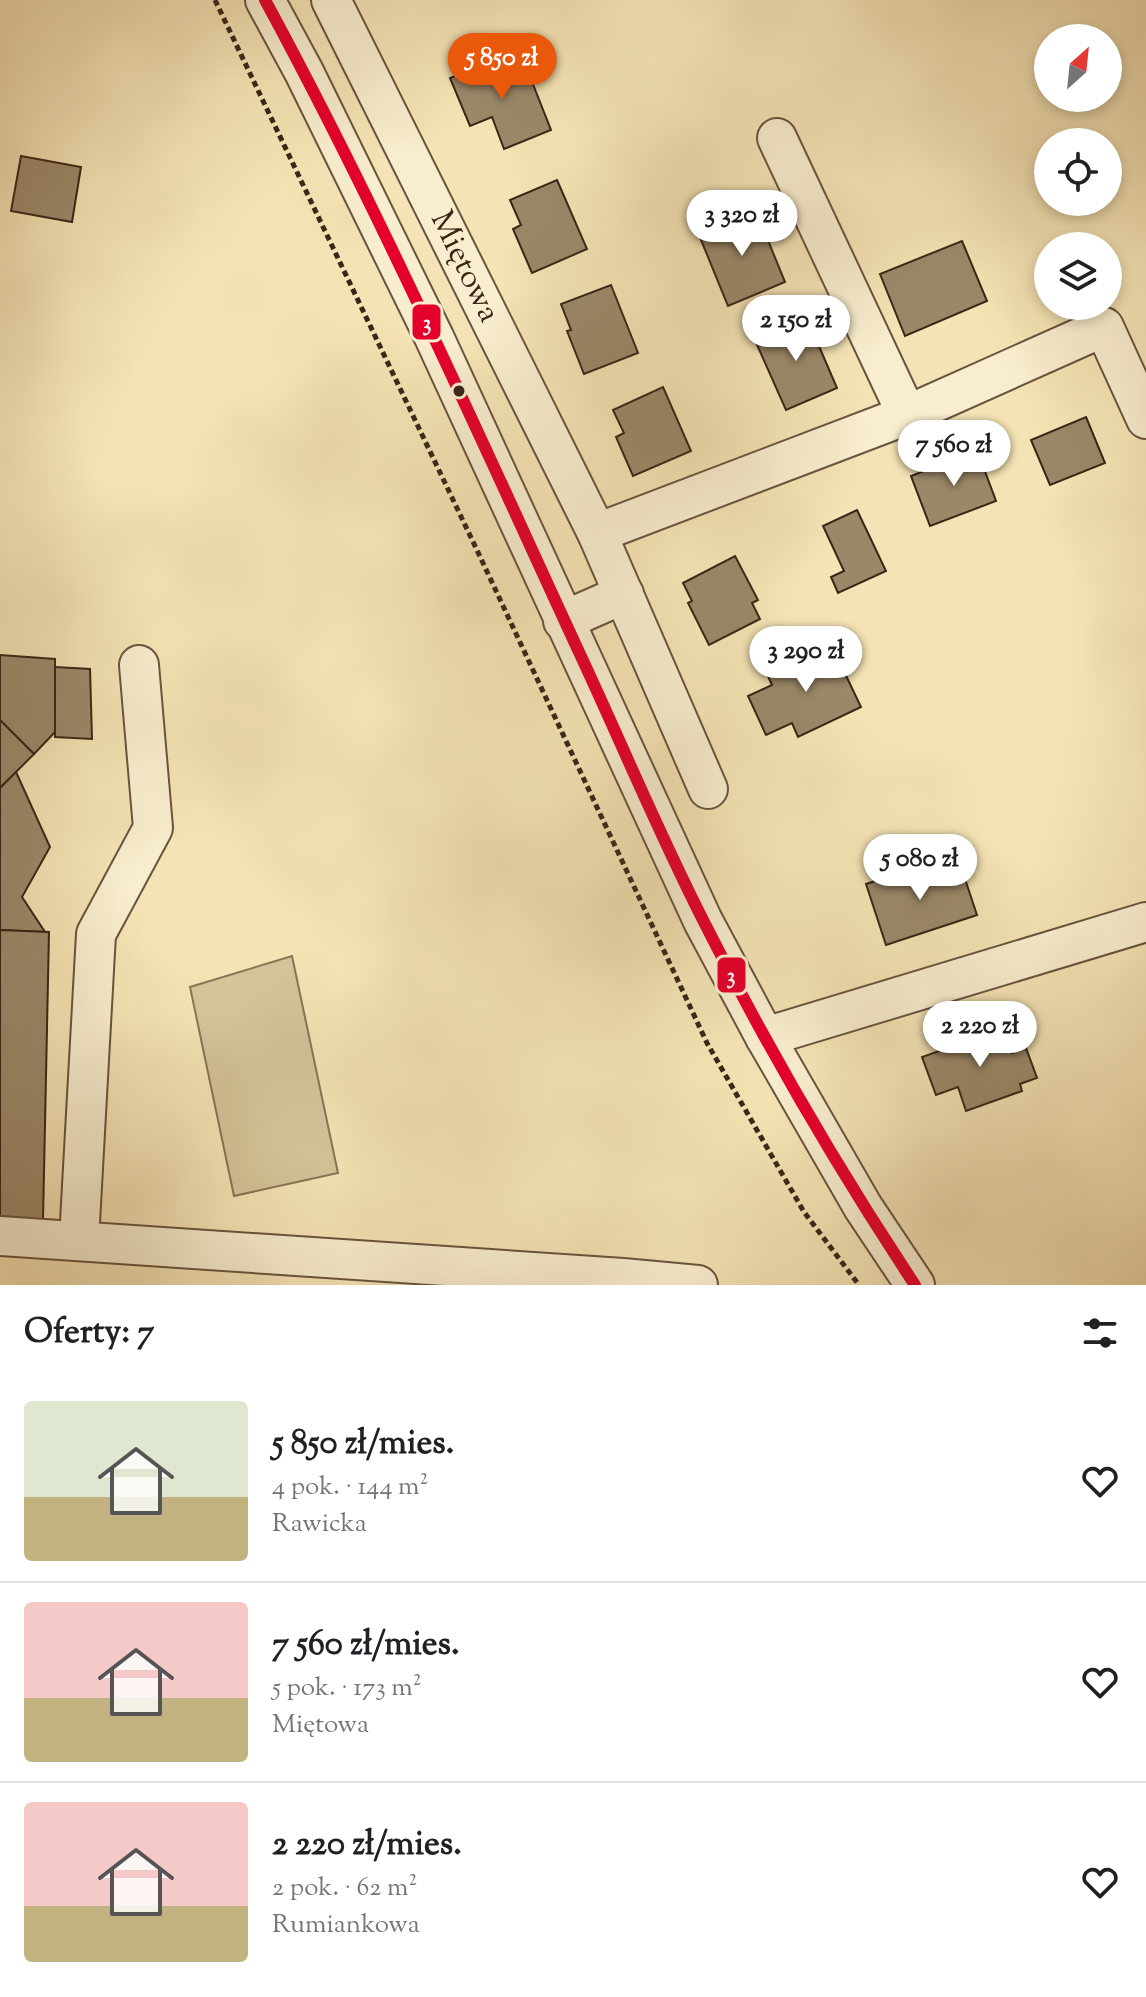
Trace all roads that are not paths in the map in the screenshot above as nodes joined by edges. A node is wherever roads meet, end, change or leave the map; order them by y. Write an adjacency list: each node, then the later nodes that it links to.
1 (265, 0): 8 (street)
2 (331, 0): 6 (street, Miętowa)
3 (777, 138): 4 (street)
4 (907, 415): 5 (street); 6 (street)
5 (1146, 419)
6 (597, 533): 7 (street, Miętowa)
7 (624, 594): 8 (street); 10 (street, Miętowa)
8 (563, 621): 12 (street)
9 (139, 665): 14 (street)
10 (708, 789)
11 (1146, 922): 12 (street)
12 (765, 1037): 16 (street)
13 (0, 1236): 14 (street)
14 (79, 1240): 15 (street)
15 (698, 1285)
16 (915, 1285)

